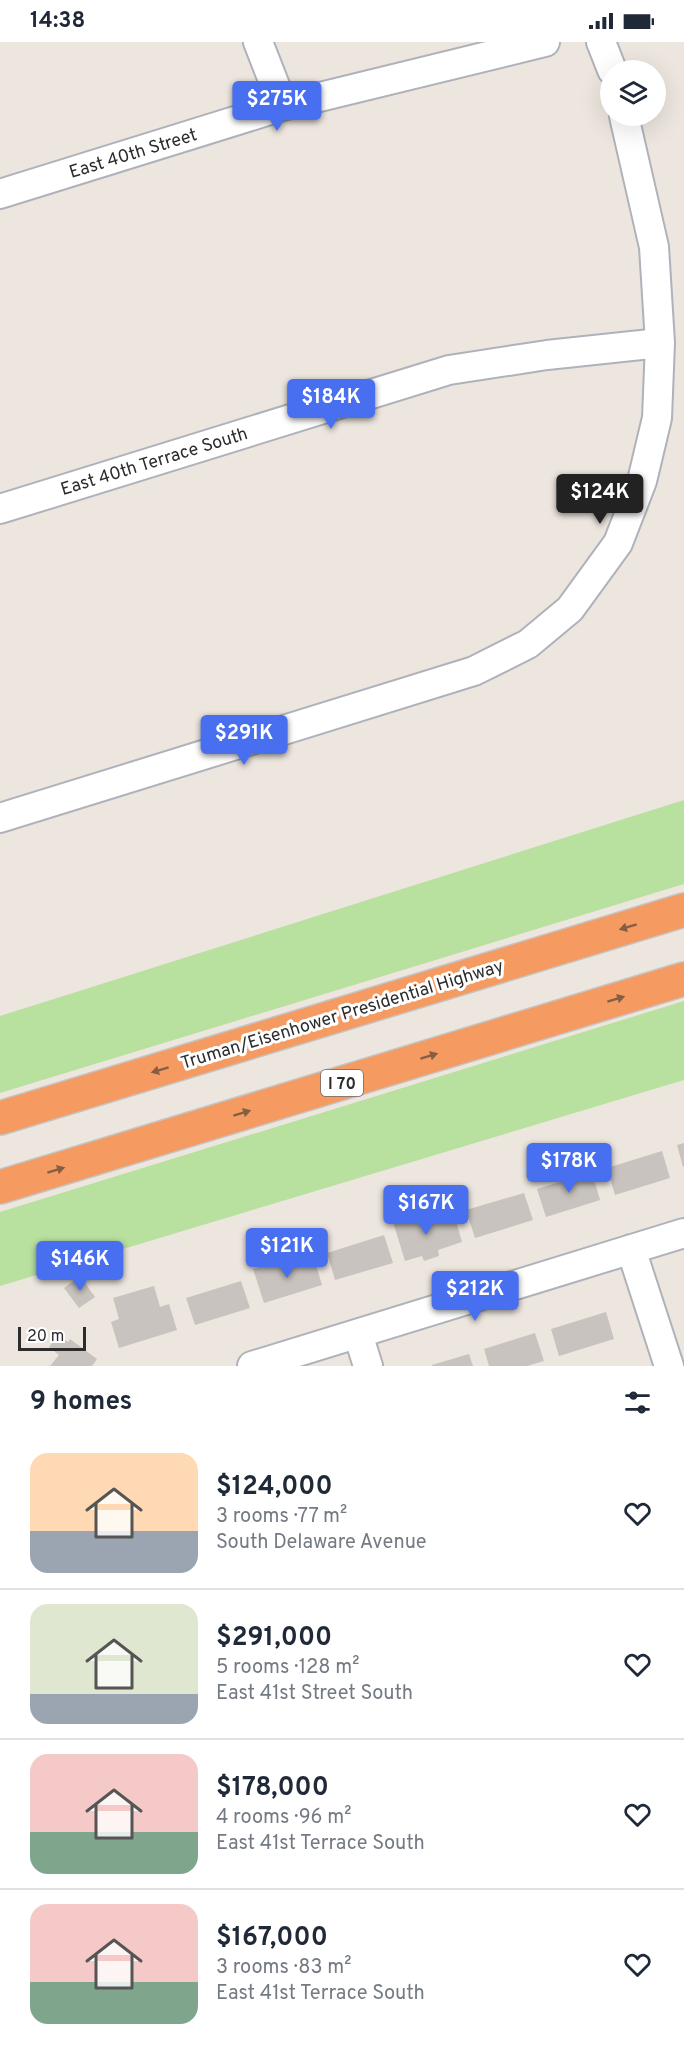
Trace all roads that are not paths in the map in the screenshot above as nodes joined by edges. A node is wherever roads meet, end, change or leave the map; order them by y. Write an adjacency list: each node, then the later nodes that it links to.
1 (258, 42): 5 (street)
2 (545, 42): 5 (street, East 40th Street)
3 (601, 42): 4 (street)
4 (608, 60)
5 (282, 106): 7 (street, East 40th Street)
6 (626, 126): 8 (street)
7 (0, 194)
8 (660, 343): 9 (street, East 40th Terrace South); 10 (street)
9 (0, 509)
10 (0, 818)
11 (684, 910): 13 (highway, Truman/Eisenhower Presidential Highway, one-way to 13)
12 (684, 978): 14 (highway, I 70, one-way to 12)
13 (0, 1118)
14 (0, 1187)
15 (684, 1233): 16 (street)
16 (631, 1249): 17 (street); 20 (street)
17 (358, 1334): 18 (street); 19 (street)
18 (252, 1366)
19 (369, 1366)
20 (669, 1366)

